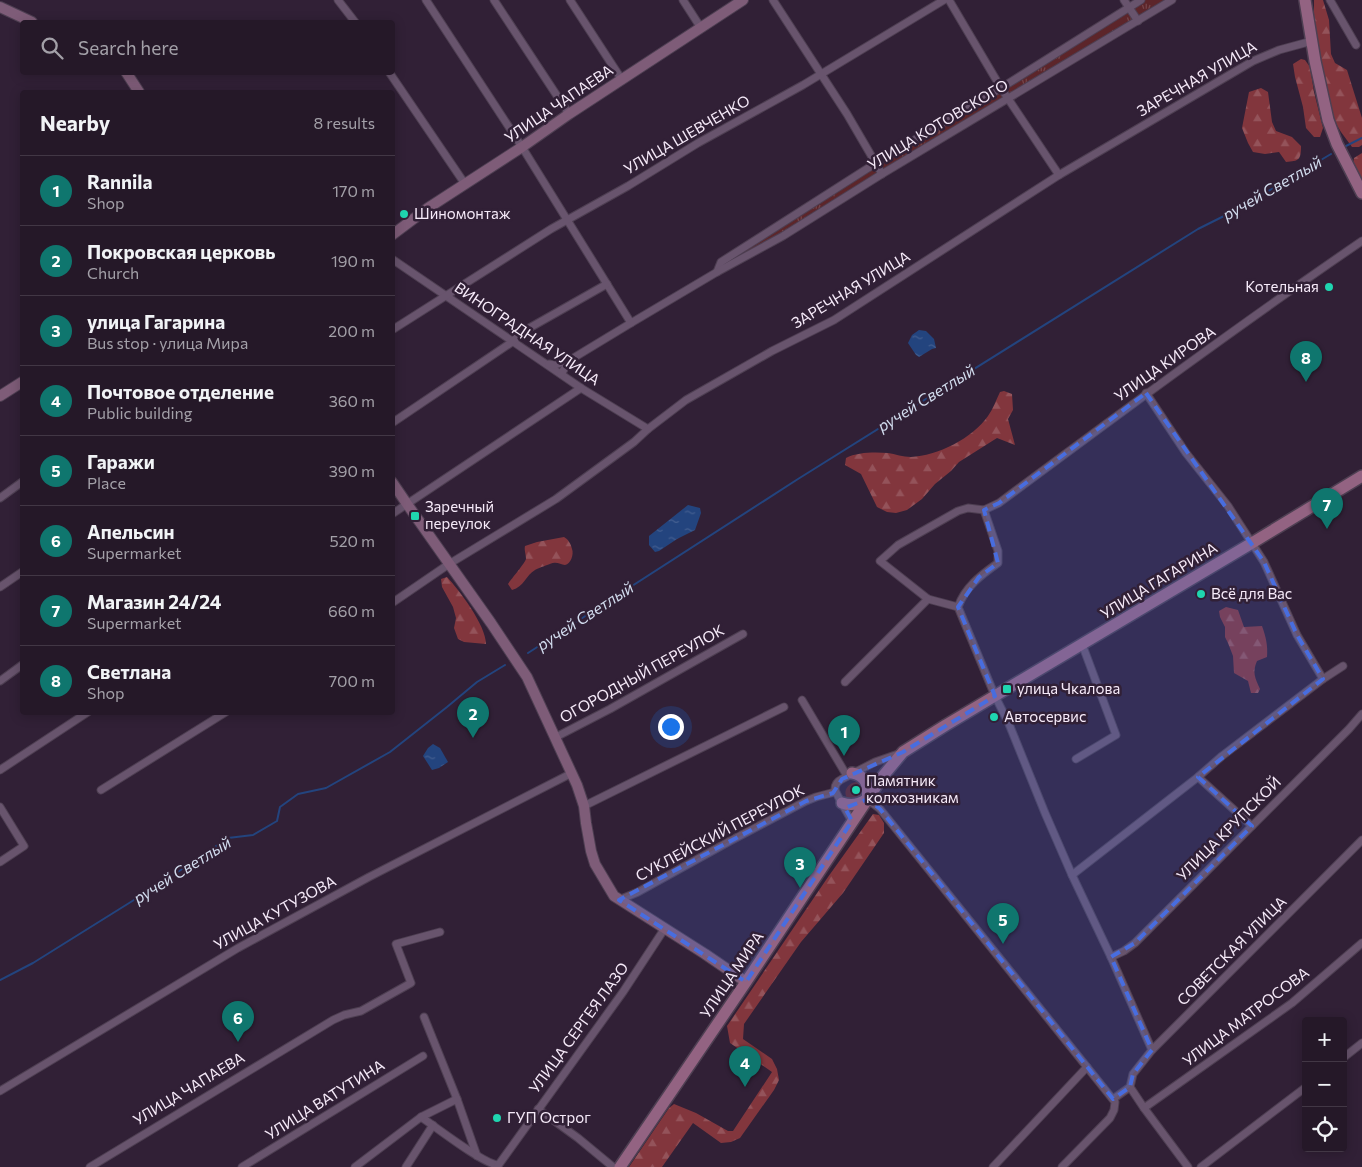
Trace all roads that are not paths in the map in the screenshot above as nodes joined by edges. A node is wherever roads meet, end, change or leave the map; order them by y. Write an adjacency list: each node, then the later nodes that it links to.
1 (338, 0): 18 (street)
2 (426, 0): 31 (street)
3 (494, 0): 30 (street)
4 (570, 0): 26 (street)
5 (683, 0): 20 (street)
6 (743, 0): 20 (street, УЛИЦА ЧАПАЕВА)
7 (773, 0): 23 (street)
8 (944, 0): 23 (street, УЛИЦА ШЕВЧЕНКО)
9 (949, 0): 27 (street)
10 (1124, 0): 16 (street)
11 (1141, 0): 16 (street, УЛИЦА КОТОВСКОГО)
12 (1172, 0): 19 (street, УЛИЦА КОТОВСКОГО)
13 (1305, 0): 21 (main road)
14 (1330, 0): 22 (street)
15 (0, 7): 17 (street)
16 (1129, 8): 19 (street); 27 (street, УЛИЦА КОТОВСКОГО)
17 (28, 20)
18 (353, 20)
19 (1138, 21): 29 (street, УЛИЦА КОТОВСКОГО)
20 (701, 28): 26 (street, УЛИЦА ЧАПАЕВА)
21 (1312, 41): 34 (street, ЗАРЕЧНАЯ УЛИЦА); 36 (main road)
22 (1356, 46)
23 (821, 74): 32 (street); 37 (street, УЛИЦА ШЕВЧЕНКО)
24 (128, 75): 28 (street)
25 (391, 75): 35 (street)
26 (622, 80): 30 (street, УЛИЦА ЧАПАЕВА)
27 (1001, 88): 29 (street); 32 (street, УЛИЦА КОТОВСКОГО)
28 (138, 90)
29 (1008, 99): 33 (street, УЛИЦА КОТОВСКОГО); 34 (street)
30 (569, 114): 31 (street, УЛИЦА ЧАПАЕВА)
31 (522, 148): 35 (street, УЛИЦА ЧАПАЕВА); 37 (street)
32 (876, 163): 33 (street); 41 (street, УЛИЦА КОТОВСКОГО)
33 (882, 174): 41 (street, УЛИЦА КОТОВСКОГО)
34 (1059, 175): 55 (street, ЗАРЕЧНАЯ УЛИЦА)
35 (465, 184): 38 (street, УЛИЦА ЧАПАЕВА)
36 (1362, 193)
37 (568, 220): 42 (street); 43 (street, УЛИЦА ШЕВЧЕНКО)
38 (395, 233)
39 (1362, 241): 52 (street, УЛИЦА КИРОВА)
40 (395, 261): 43 (street, ВИНОГРАДНАЯ УЛИЦА)
41 (718, 272): 44 (street, УЛИЦА КОТОВСКОГО)
42 (608, 284): 44 (street); 46 (street)
43 (445, 296): 45 (street, УЛИЦА ШЕВЧЕНКО); 46 (street, ВИНОГРАДНАЯ УЛИЦА)
44 (631, 323): 47 (street, УЛИЦА КОТОВСКОГО)
45 (395, 328)
46 (512, 342): 48 (street, ВИНОГРАДНАЯ УЛИЦА); 54 (street)
47 (570, 360): 48 (street); 49 (street, УЛИЦА КОТОВСКОГО)
48 (546, 363): 49 (street, ВИНОГРАДНАЯ УЛИЦА)
49 (561, 374): 51 (street, ВИНОГРАДНАЯ УЛИЦА)
50 (20, 383): 53 (street)
51 (581, 388): 55 (street, ВИНОГРАДНАЯ УЛИЦА); 60 (street)
52 (1146, 393): 61 (street, УЛИЦА КИРОВА); 63 (street)
53 (0, 396)
54 (395, 421)
55 (648, 429): 64 (street, ЗАРЕЧНАЯ УЛИЦА)
56 (1362, 476): 63 (main road, УЛИЦА ГАГАРИНА)
57 (20, 483): 59 (street)
58 (395, 486): 60 (street)
59 (0, 498)
60 (407, 504): 62 (street); 64 (street)
61 (984, 510): 67 (street, УЛИЦА КИРОВА); 69 (street)
62 (395, 512)
63 (1252, 543): 71 (main road, УЛИЦА ГАГАРИНА); 74 (street)
64 (449, 564): 68 (street, ЗАРЕЧНАЯ УЛИЦА); 83 (street)
65 (20, 573): 66 (street)
66 (0, 587)
67 (928, 599): 69 (street); 76 (street)
68 (395, 601)
69 (958, 607): 77 (street)
70 (742, 634): 83 (street, ОГОРОДНЫЙ ПЕРЕУЛОК)
71 (1082, 644): 77 (main road, УЛИЦА ГАГАРИНА); 85 (street)
72 (20, 666): 75 (street)
73 (1343, 666): 74 (street)
74 (1323, 679): 89 (street)
75 (0, 680)
76 (845, 682)
77 (995, 696): 84 (main road, УЛИЦА ГАГАРИНА); 100 (street)
78 (802, 700): 88 (street)
79 (784, 707): 94 (street)
80 (1362, 714): 97 (street, УЛИЦА КРУПСКОЙ)
81 (83, 715): 86 (street)
82 (221, 715): 90 (street)
83 (556, 737): 87 (street)
84 (903, 752): 88 (street); 92 (main road, УЛИЦА ГАГАРИНА)
85 (1076, 759)
86 (0, 770)
87 (572, 773): 94 (street); 115 (street, УЛИЦА КУТУЗОВА)
88 (850, 775): 91 (street); 92 (main road)
89 (1198, 777): 97 (street); 100 (street)
90 (101, 790)
91 (835, 792): 93 (street); 101 (street, СУКЛЕЙСКИЙ ПЕРЕУЛОК)
92 (867, 799): 93 (main road); 96 (main road, УЛИЦА МИРА); 112 (street)
93 (842, 803): 96 (street)
94 (584, 806): 101 (street)
95 (0, 807): 99 (street)
96 (852, 821): 106 (main road, УЛИЦА МИРА)
97 (1252, 826): 105 (street, УЛИЦА КРУПСКОЙ)
98 (1362, 840): 109 (street, СОВЕТСКАЯ УЛИЦА)
99 (0, 862)
100 (1072, 876): 105 (street)
101 (619, 900): 102 (street)
102 (665, 928): 106 (street); 119 (street, УЛИЦА СЕРГЕЯ ЛАЗО)
103 (440, 932): 124 (street, УЛИЦА ЧАПАЕВА)
104 (1362, 944): 118 (street, УЛИЦА МАТРОСОВА)
105 (1111, 957): 109 (street)
106 (746, 982): 129 (main road, УЛИЦА МИРА)
107 (424, 1017): 116 (street)
108 (1362, 1043): 110 (street)
109 (1152, 1050): 113 (street, СОВЕТСКАЯ УЛИЦА)
110 (1347, 1055)
111 (422, 1056): 125 (street, УЛИЦА ВАТУТИНА)
112 (1087, 1068): 117 (street); 130 (street)
113 (1130, 1087): 117 (street); 118 (street)
114 (1302, 1090): 133 (street)
115 (0, 1091)
116 (457, 1099): 120 (street); 122 (street)
117 (1113, 1099): 131 (street)
118 (1144, 1108): 132 (street)
119 (538, 1109): 123 (street, УЛИЦА СЕРГЕЯ ЛАЗО); 128 (street)
120 (421, 1117): 121 (street); 126 (street)
121 (433, 1125): 122 (street); 127 (street)
122 (477, 1156): 123 (street)
123 (498, 1166)
124 (90, 1167)
125 (242, 1167)
126 (355, 1167)
127 (406, 1167)
128 (613, 1167)
129 (620, 1167)
130 (993, 1167)
131 (1062, 1167)
132 (1188, 1167)
133 (1201, 1167)

